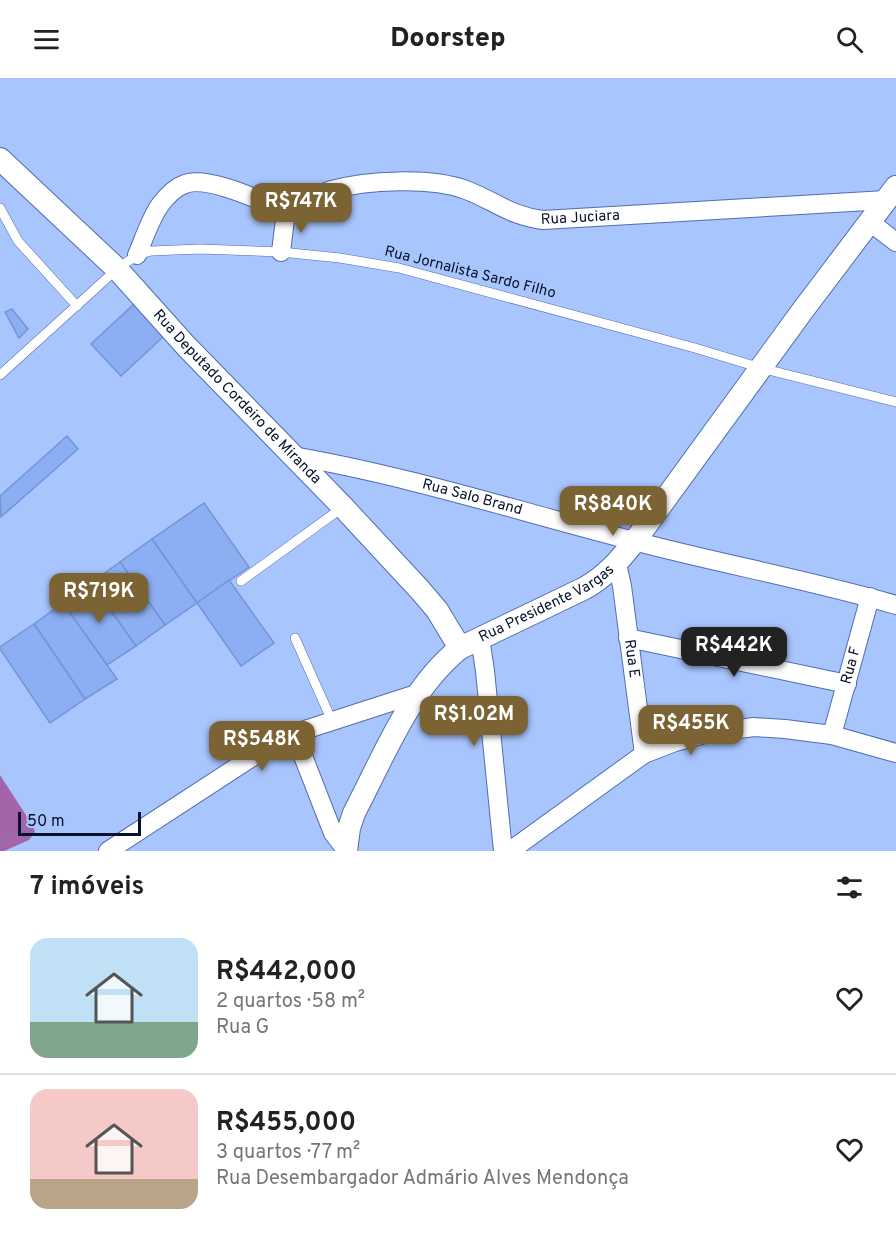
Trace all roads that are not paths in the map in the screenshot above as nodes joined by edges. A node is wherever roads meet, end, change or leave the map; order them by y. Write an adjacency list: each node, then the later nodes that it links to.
1 (0, 159): 9 (street, Rua Deputado Cordeiro de Miranda)
2 (891, 194): 4 (street, Rua Juciara); 5 (street, Rua Presidente Vargas)
3 (0, 208): 10 (lane)
4 (286, 211): 7 (street); 8 (street)
5 (870, 222): 6 (street); 11 (street, Rua Presidente Vargas)
6 (896, 242)
7 (281, 252): 8 (lane, Rua Jornalista Sardo Filho); 11 (lane, Rua Jornalista Sardo Filho)
8 (137, 255): 9 (lane, Rua Jornalista Sardo Filho)
9 (117, 269): 10 (lane, Rua Jornalista Sardo Filho); 14 (street, Rua Deputado Cordeiro de Miranda)
10 (77, 306): 12 (lane, Rua Jornalista Sardo Filho)
11 (761, 368): 13 (lane, Rua Jornalista Sardo Filho); 16 (street, Rua Presidente Vargas)
12 (0, 375)
13 (896, 402)
14 (293, 456): 15 (street, Rua Deputado Cordeiro de Miranda); 16 (street, Rua Salo Brand)
15 (343, 507): 18 (lane); 23 (street, Rua Deputado Cordeiro de Miranda)
16 (634, 542): 17 (street, Rua Presidente Vargas); 19 (street, Rua Salo Brand)
17 (616, 564): 22 (street, Rua E); 23 (street, Rua Presidente Vargas)
18 (241, 581)
19 (870, 597): 20 (street, Rua Salo Brand); 24 (street, Rua F)
20 (896, 605)
21 (296, 638): 26 (lane)
22 (628, 638): 24 (street); 30 (street, Rua E)
23 (470, 643): 25 (street, Rua Presidente Vargas); 33 (street)
24 (847, 684): 28 (street, Rua F)
25 (417, 694): 26 (street); 32 (street, Rua Presidente Vargas)
26 (332, 721): 27 (street)
27 (294, 733): 31 (street); 32 (street)
28 (832, 735): 29 (street); 30 (street)
29 (896, 753)
30 (644, 754): 34 (street)
31 (108, 851)
32 (346, 851)
33 (503, 851)
34 (510, 851)

